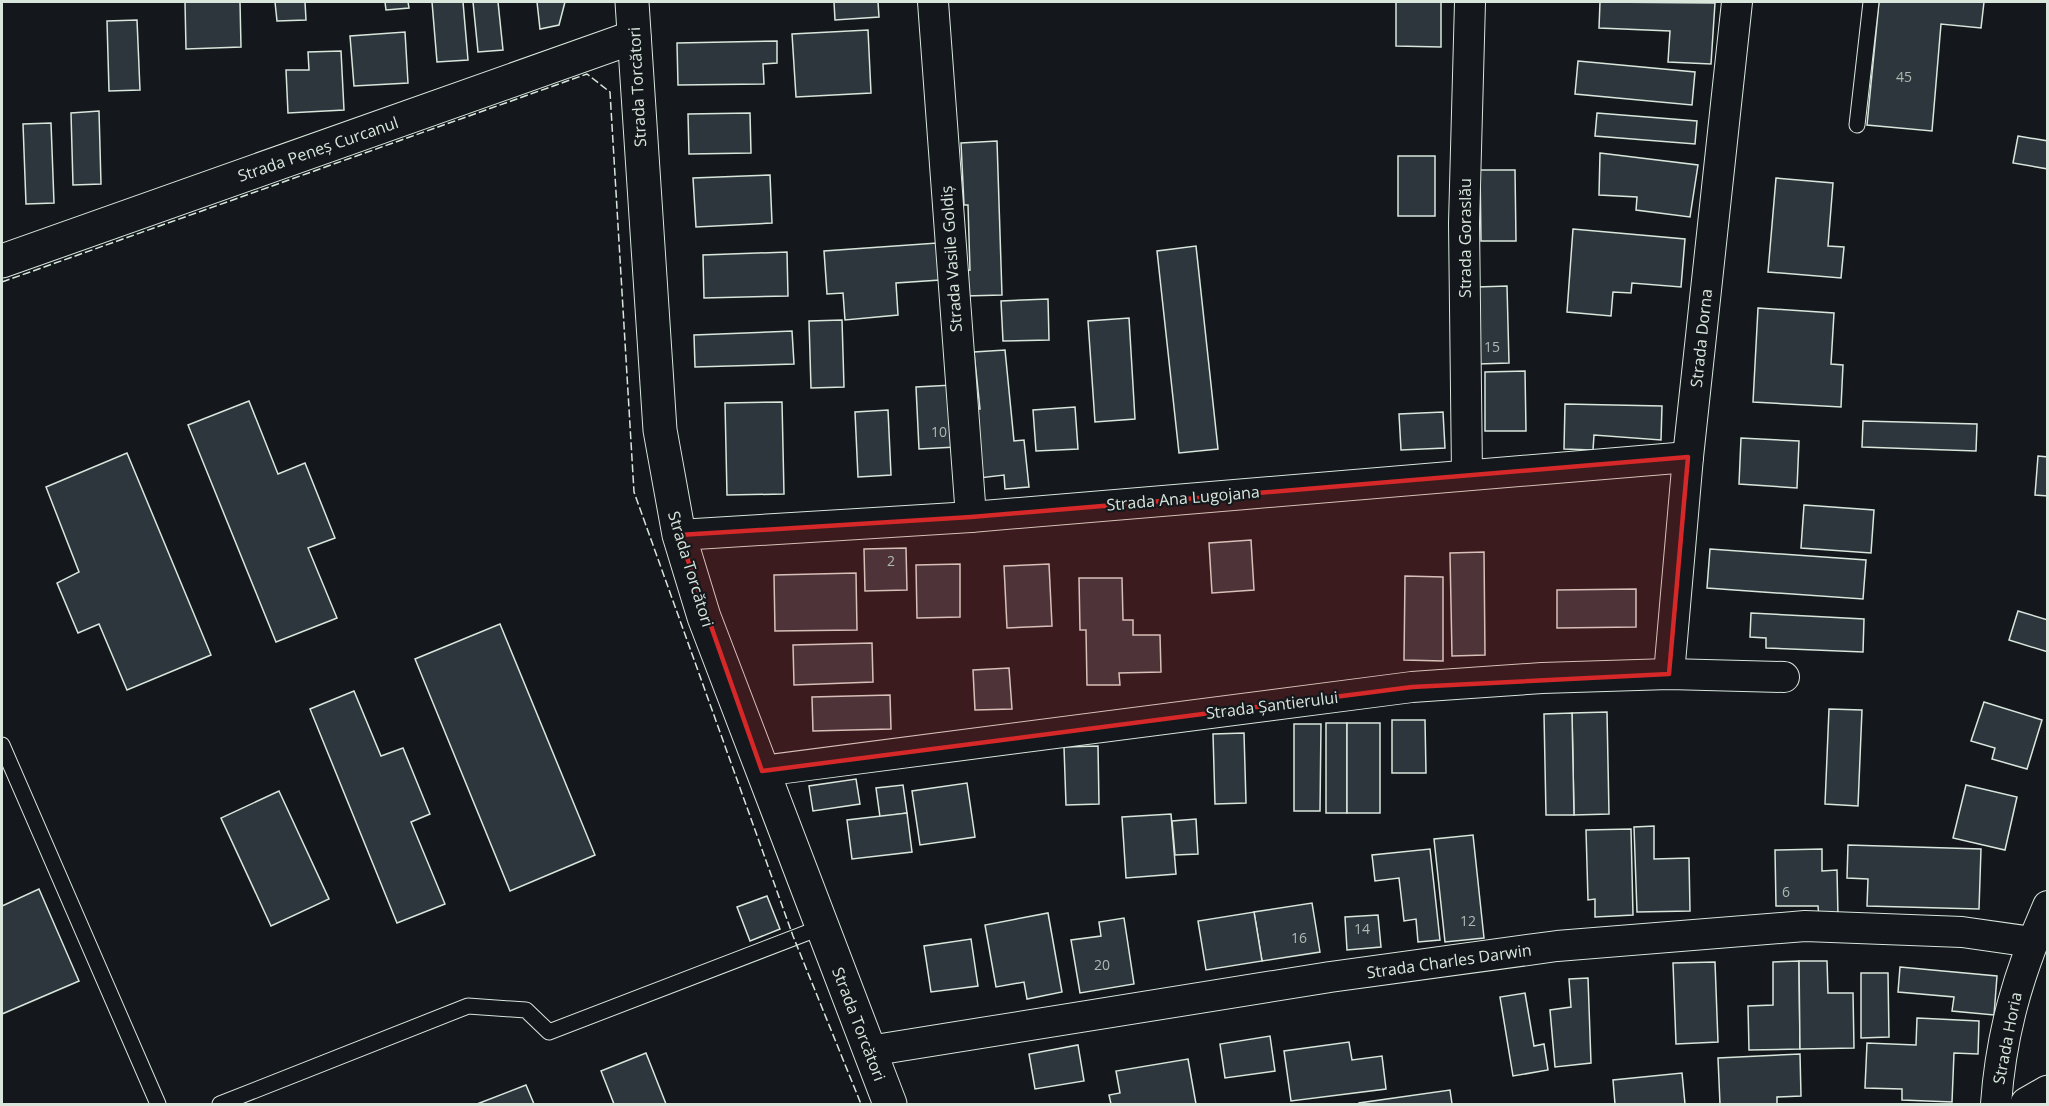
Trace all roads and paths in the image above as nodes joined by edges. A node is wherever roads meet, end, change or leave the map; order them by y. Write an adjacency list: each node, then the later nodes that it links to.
1 (632, 2): 6 (street, Strada Torcători)
2 (933, 2): 11 (street, Strada Vasile Goldiș)
3 (1470, 2): 10 (street, Strada Goraslău)
4 (1737, 2): 9 (street, Strada Dorna)
5 (1871, 2): 7 (lane)
6 (634, 37): 8 (street, Strada Peneș Curcanul); 12 (street, Strada Torcători)
7 (1857, 125)
8 (2, 261)
9 (1688, 457): 10 (street, Strada Ana Lugojana); 13 (street, Strada Dorna)
10 (1467, 474): 11 (street, Strada Ana Lugojana)
11 (971, 517): 12 (street, Strada Ana Lugojana)
12 (678, 536): 16 (street, Strada Torcători)
13 (1669, 674): 14 (street, Strada Șantierului); 16 (street, Strada Șantierului)
14 (1784, 677)
15 (2, 745): 22 (lane)
16 (762, 771): 18 (street, Strada Torcători)
17 (2048, 906): 19 (street, Strada Horia)
18 (822, 927): 20 (street, Strada Torcători); 23 (lane)
19 (2032, 942): 20 (street, Strada Charles Darwin); 25 (street, Strada Horia)
20 (869, 1051): 24 (street, Strada Torcători)
21 (2048, 1092): 26 (street)
22 (158, 1104)
23 (220, 1104)
24 (890, 1104)
25 (1995, 1104)
26 (2027, 1104)

